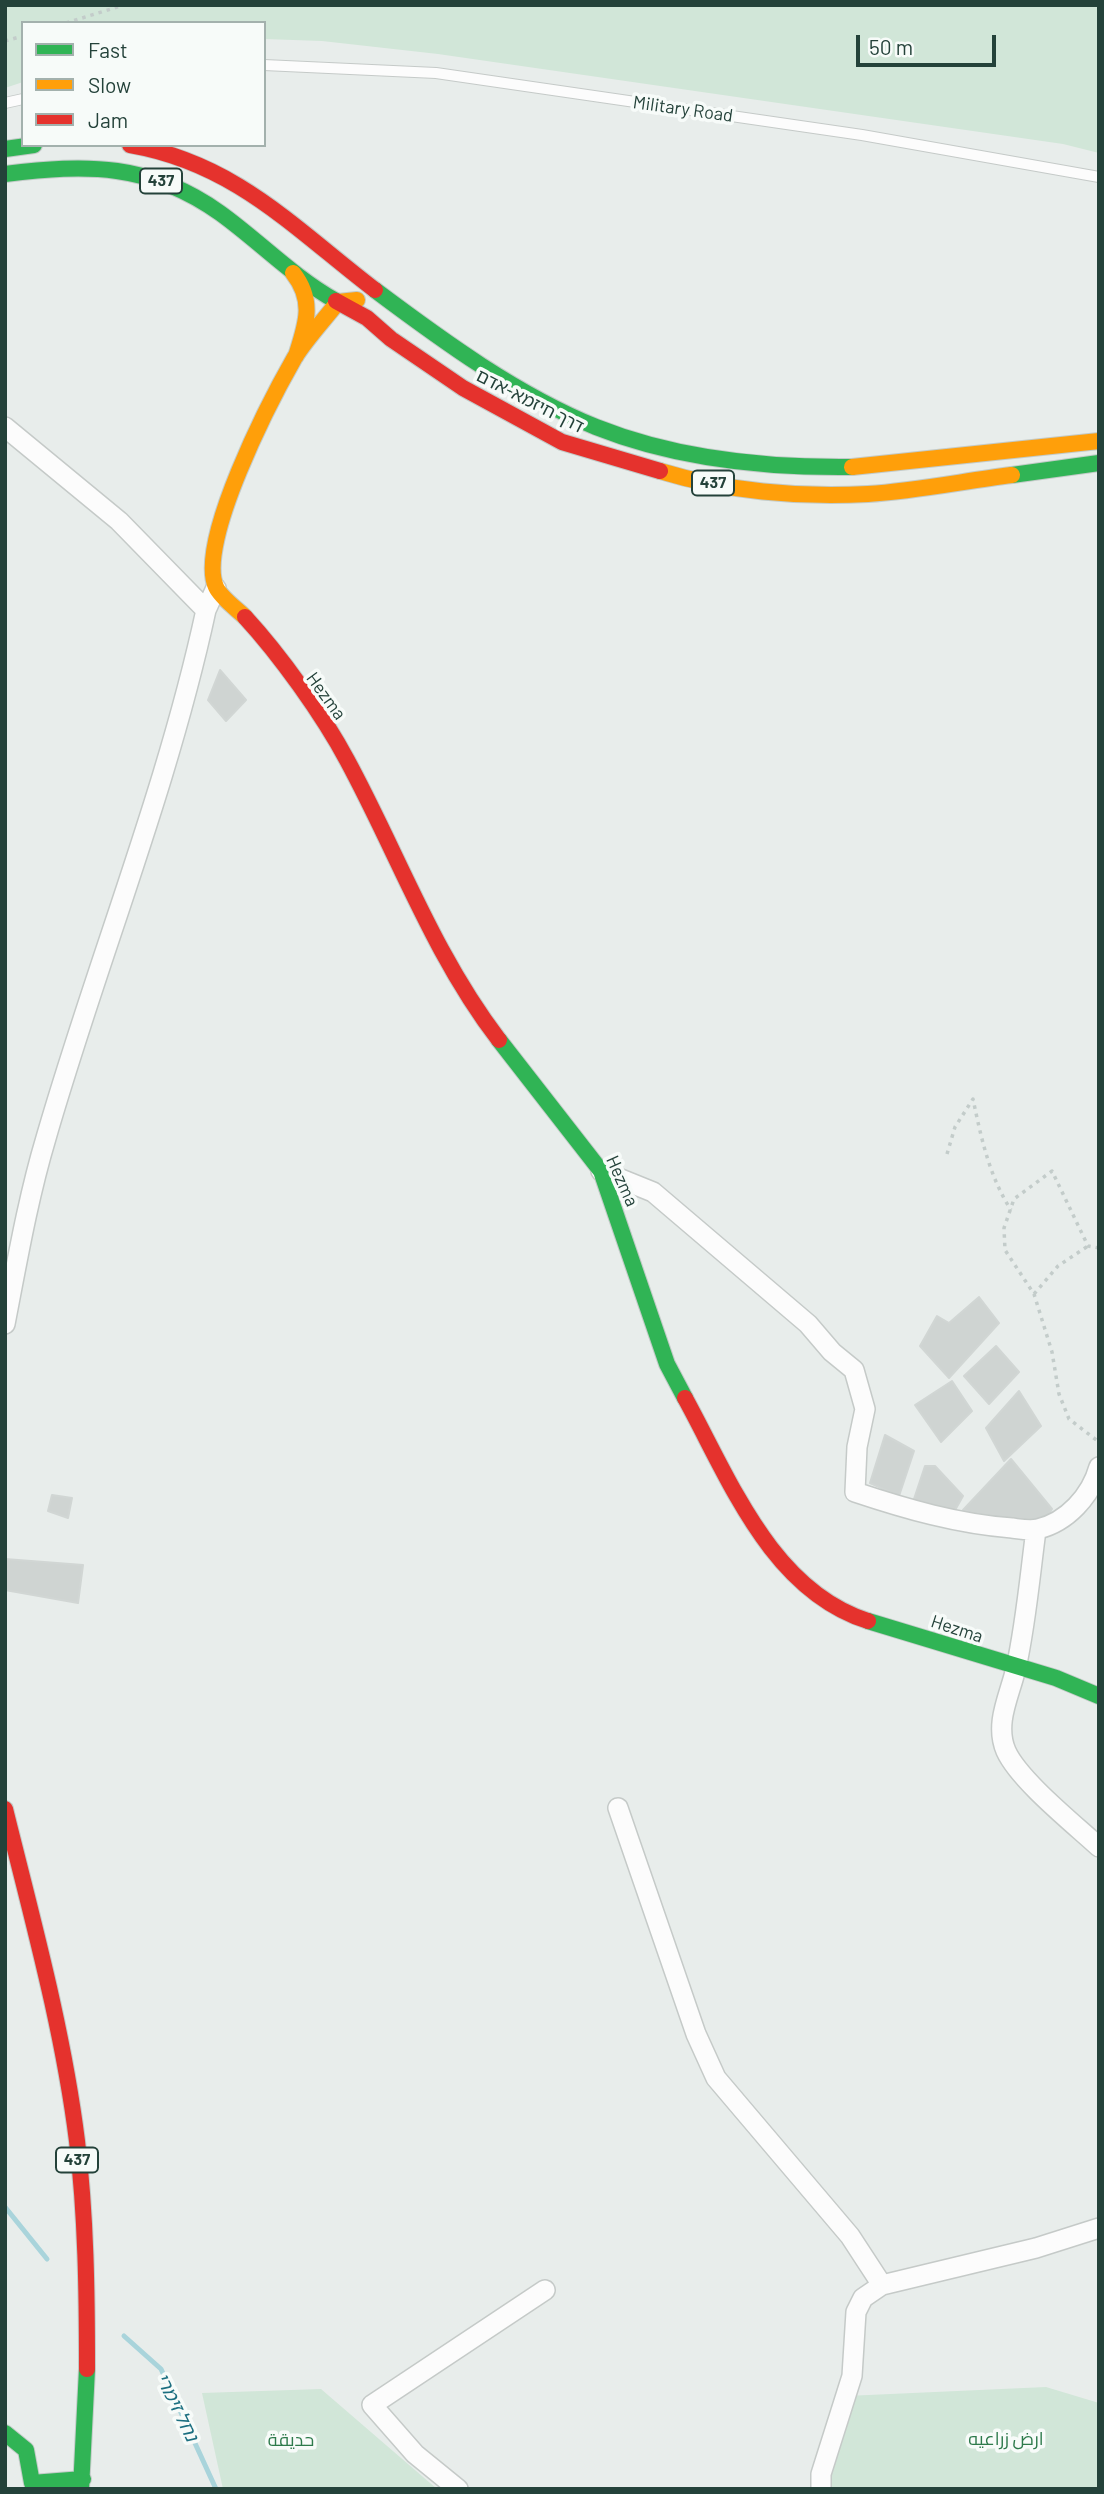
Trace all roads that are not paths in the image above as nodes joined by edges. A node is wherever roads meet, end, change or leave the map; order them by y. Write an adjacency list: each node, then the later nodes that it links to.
1 (266, 65): 4 (lane, Military Road)
2 (138, 147): 5 (main road, דרך חיזמא-אדם / 437)
3 (5, 174): 6 (main road, דרך חיזמא-אדם / 437)
4 (1099, 177)
5 (325, 249): 7 (main road, דרך חיזמא-אדם / 437); 8 (main road)
6 (291, 270): 8 (main road, דרך חיזמא-אדם / 437); 11 (main road)
7 (390, 301): 8 (main road); 13 (main road, דרך חיזמא-אדם / 437)
8 (338, 302): 9 (main road, דרך חיזמא-אדם / 437); 10 (main road)
9 (368, 318): 10 (main road); 14 (main road, דרך חיזמא-אדם / 437)
10 (314, 333): 11 (main road)
11 (296, 356): 15 (main road)
12 (5, 427): 16 (street)
13 (1099, 441)
14 (1099, 463)
15 (216, 588): 16 (street); 17 (main road, Hezma)
16 (206, 610): 18 (street)
17 (601, 1171): 20 (street); 21 (main road, Hezma)
18 (5, 1324)
19 (1099, 1467): 20 (street)
20 (1036, 1530): 21 (street)
21 (1016, 1668): 22 (main road, Hezma); 27 (street)
22 (1099, 1696)
23 (618, 1808): 29 (street)
24 (5, 1809): 26 (main road, 437)
25 (5, 1818): 26 (main road, 437)
26 (12, 1838): 32 (main road, 437)
27 (1099, 1847)
28 (1099, 2228): 29 (street)
29 (882, 2285): 34 (street)
30 (545, 2290): 33 (street)
31 (5, 2433): 32 (main road)
32 (82, 2484)
33 (458, 2489)
34 (821, 2489)

